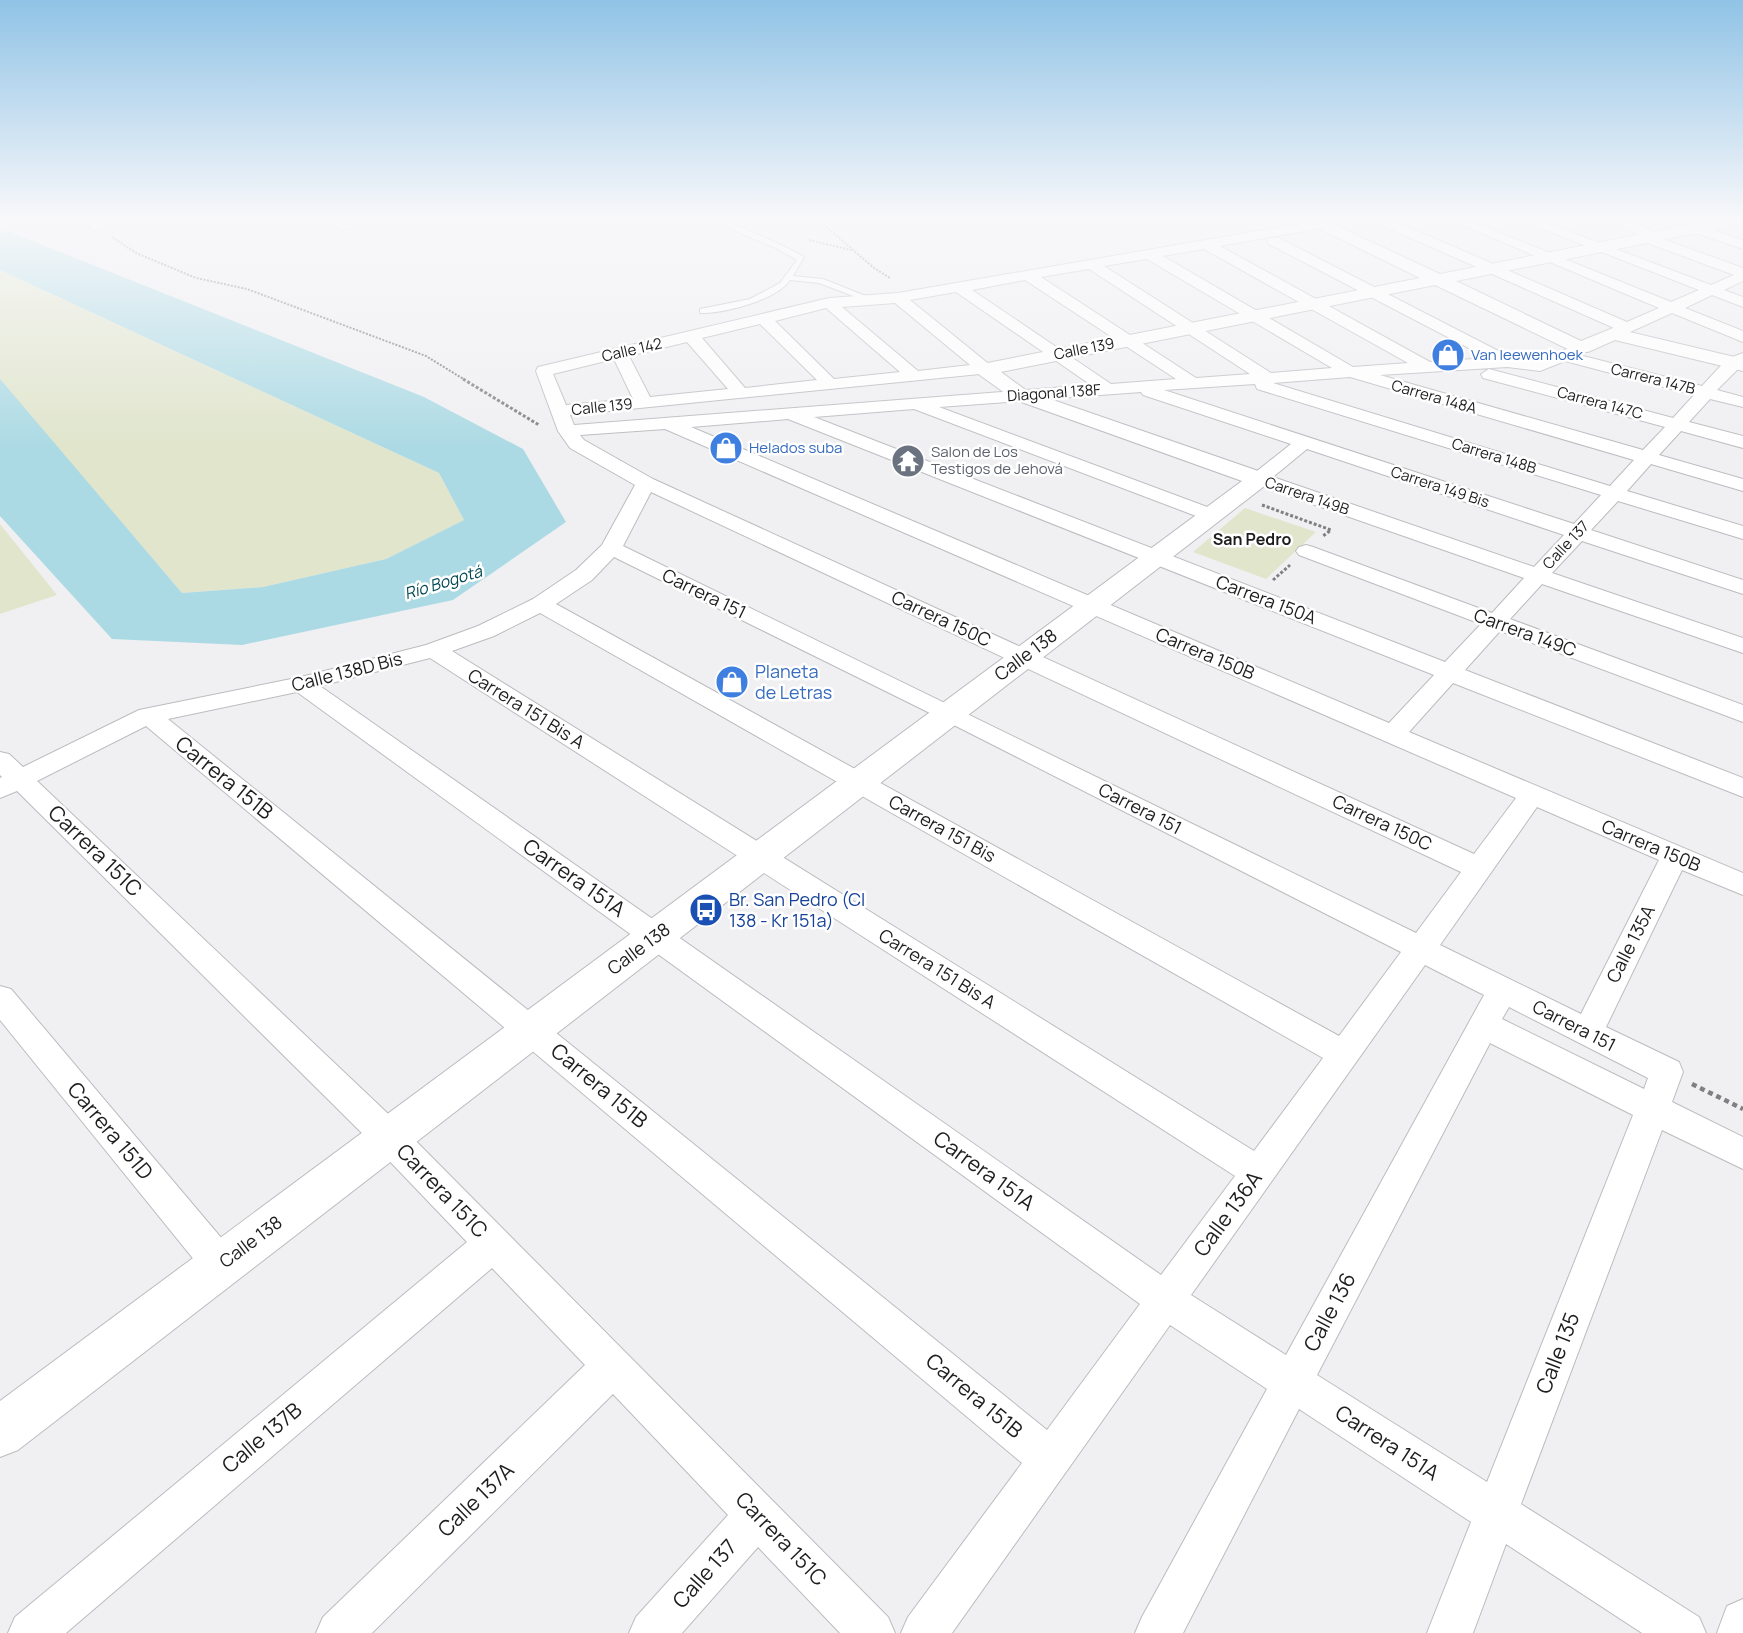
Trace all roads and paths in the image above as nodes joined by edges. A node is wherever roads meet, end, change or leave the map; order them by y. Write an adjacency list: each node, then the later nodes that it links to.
1 (258, 293): 59 (path)
2 (767, 293): 25 (lane)
3 (853, 293): 20 (lane)
4 (913, 293): 18 (path)
5 (925, 293): 18 (street, Calle 142)
6 (967, 293): 35 (street)
7 (1055, 293): 32 (street)
8 (1137, 293): 28 (street)
9 (1216, 293): 26 (street, Carrera 148A)
10 (1295, 293): 23 (street)
11 (1367, 293): 23 (main road, Calle 139)
12 (1375, 293): 36 (street)
13 (1463, 293): 33 (main road, Carrera 147B)
14 (1541, 293): 29 (street)
15 (1633, 293): 24 (street)
16 (1704, 293): 24 (street)
17 (1720, 293): 21 (street)
18 (916, 295): 19 (street, Calle 142)
19 (898, 298): 20 (street, Calle 142); 40 (street, Carrera 149B)
20 (872, 300): 22 (street, Calle 142)
21 (1743, 302)
22 (829, 303): 27 (street, Calle 142); 42 (street)
23 (1314, 304): 26 (main road, Calle 139); 39 (street)
24 (1670, 308): 29 (street); 31 (street)
25 (704, 311)
26 (1254, 315): 28 (main road, Calle 139); 41 (street, Carrera 148A)
27 (764, 319): 30 (street, Calle 142); 46 (street)
28 (1191, 328): 32 (main road, Calle 139); 43 (street)
29 (1620, 331): 33 (main road); 37 (main road)
30 (691, 336): 34 (street, Calle 142); 50 (street)
31 (1743, 337)
32 (1128, 340): 35 (main road, Calle 139); 45 (street)
33 (1572, 352): 36 (street, Diagonal 138F); 49 (street, Carrera 147B)
34 (619, 353): 53 (street); 55 (street, Calle 142)
35 (1057, 354): 40 (main road, Calle 139); 48 (street)
36 (1507, 362): 38 (street, Diagonal 138F)
37 (1740, 362): 49 (street, Calle 137)
38 (1456, 365): 39 (street, Diagonal 138F); 58 (street, Carrera 147C)
39 (1427, 367): 41 (street, Diagonal 138F)
40 (984, 369): 42 (street, Calle 139); 51 (main road, Carrera 149B)
41 (1350, 372): 43 (street, Diagonal 138F); 62 (street, Carrera 148A)
42 (914, 376): 46 (street, Calle 139)
43 (1268, 378): 44 (street, Diagonal 138F)
44 (1246, 380): 45 (street, Diagonal 138F); 66 (street, Carrera 148B)
45 (1193, 383): 47 (street, Diagonal 138F)
46 (830, 384): 50 (street, Calle 139)
47 (1137, 387): 48 (street, Diagonal 138F); 60 (street, Carrera 149 Bis)
48 (1108, 389): 51 (street, Diagonal 138F)
49 (1706, 392): 52 (street, Carrera 147B); 58 (street, Calle 137)
50 (741, 393): 53 (street, Calle 139)
51 (1020, 395): 54 (street, Diagonal 138F); 63 (main road, Carrera 149B)
52 (1743, 402)
53 (644, 403): 55 (street, Calle 139)
54 (915, 403): 56 (street, Diagonal 138F); 67 (street)
55 (561, 411): 59 (street)
56 (789, 413): 57 (street, Diagonal 138F); 72 (street, Carrera 150A)
57 (667, 423): 59 (street, Diagonal 138F); 76 (street, Carrera 150B)
58 (1677, 424): 61 (street, Carrera 147C); 62 (street, Calle 137)
59 (572, 438): 64 (street, Carrera 150C)
60 (1305, 442): 63 (street, Calle 138); 68 (street, Carrera 149 Bis)
61 (1743, 442)
62 (1647, 457): 65 (street, Carrera 148A); 66 (street, Calle 137)
63 (1259, 479): 67 (main road, Calle 138); 73 (street, Carrera 149B)
64 (646, 483): 70 (street, Calle 138D Bis); 80 (street, Carrera 150C)
65 (1743, 485)
66 (1614, 493): 68 (street, Calle 137); 69 (street, Carrera 148B)
67 (1211, 515): 72 (main road, Calle 138)
68 (1578, 532): 73 (street, Calle 137); 74 (street, Carrera 149 Bis)
69 (1743, 533)
70 (611, 548): 75 (street, Calle 138D Bis); 83 (street, Carrera 151)
71 (1306, 551): 77 (street, Carrera 149C)
72 (1156, 557): 76 (main road, Calle 138); 81 (street, Carrera 150A)
73 (1538, 575): 77 (street, Calle 137); 78 (street, Carrera 149B)
74 (1743, 587)
75 (541, 604): 79 (street, Calle 138D Bis); 88 (street, Carrera 151 Bis)
76 (1092, 606): 80 (main road, Calle 138); 86 (street, Carrera 150B)
77 (1495, 622): 81 (street, Calle 137); 84 (street, Carrera 149C)
78 (1743, 646)
79 (434, 650): 82 (street, Calle 138D Bis); 92 (street, Carrera 151 Bis A)
80 (1024, 657): 83 (main road, Calle 138); 93 (street, Carrera 150C)
81 (1449, 672): 86 (street, Calle 137); 89 (street, Carrera 150A)
82 (301, 684): 85 (street, Calle 138D Bis); 95 (street, Carrera 151A)
83 (949, 713): 88 (main road, Calle 138); 96 (street, Carrera 151)
84 (1743, 714)
85 (148, 715): 87 (street, Calle 138D Bis); 100 (street, Carrera 151B)
86 (1392, 735): 90 (street, Carrera 150B)
87 (7, 776): 106 (street, Carrera 151C)
88 (859, 782): 92 (main road, Calle 138); 102 (street, Carrera 151 Bis)
89 (1743, 788)
90 (1532, 795): 91 (street, Carrera 150B); 93 (street, Calle 136A)
91 (1675, 856): 94 (street, Carrera 150B); 101 (street, Calle 135A)
92 (760, 857): 95 (main road, Calle 138); 108 (street, Carrera 151 Bis A)
93 (1478, 868): 96 (street, Calle 136A)
94 (1743, 885)
95 (655, 936): 100 (main road, Calle 138); 111 (street, Carrera 151A)
96 (1420, 949): 97 (street, Carrera 151); 102 (street, Calle 136A)
97 (1502, 990): 99 (street, Calle 136); 101 (street, Carrera 151)
98 (0, 998): 110 (street, Carrera 151D)
99 (1484, 1025): 104 (street); 113 (street, Calle 136)
100 (531, 1030): 106 (main road, Calle 138); 115 (street, Carrera 151B)
101 (1587, 1032): 103 (street, Carrera 151)
102 (1344, 1054): 108 (street, Calle 136A)
103 (1667, 1072): 104 (street, Calle 135); 105 (path)
104 (1653, 1108): 107 (street); 116 (street, Calle 135)
105 (1743, 1109)
106 (389, 1137): 109 (street, Carrera 151C); 110 (main road, Calle 138)
107 (1743, 1154)
108 (1258, 1172): 111 (street, Calle 136A)
109 (493, 1244): 112 (street, Carrera 151C); 119 (street, Calle 137B)
110 (221, 1265): 114 (main road, Calle 138)
111 (1165, 1300): 113 (street, Carrera 151A); 115 (street, Calle 136A)
112 (613, 1366): 117 (street, Carrera 151C); 120 (street, Calle 137A)
113 (1292, 1382): 116 (street, Carrera 151A); 124 (street, Calle 136)
114 (4, 1421)
115 (1050, 1459): 123 (street, Calle 136A)
116 (1496, 1513): 125 (street, Calle 135); 126 (street, Carrera 151A)
117 (757, 1515): 121 (street, Calle 137); 122 (street, Carrera 151C)
118 (1743, 1622): 127 (street)
119 (30, 1633)
120 (339, 1633)
121 (652, 1633)
122 (872, 1633)
123 (924, 1633)
124 (1158, 1633)
125 (1450, 1633)
126 (1683, 1633)
127 (1740, 1633)

